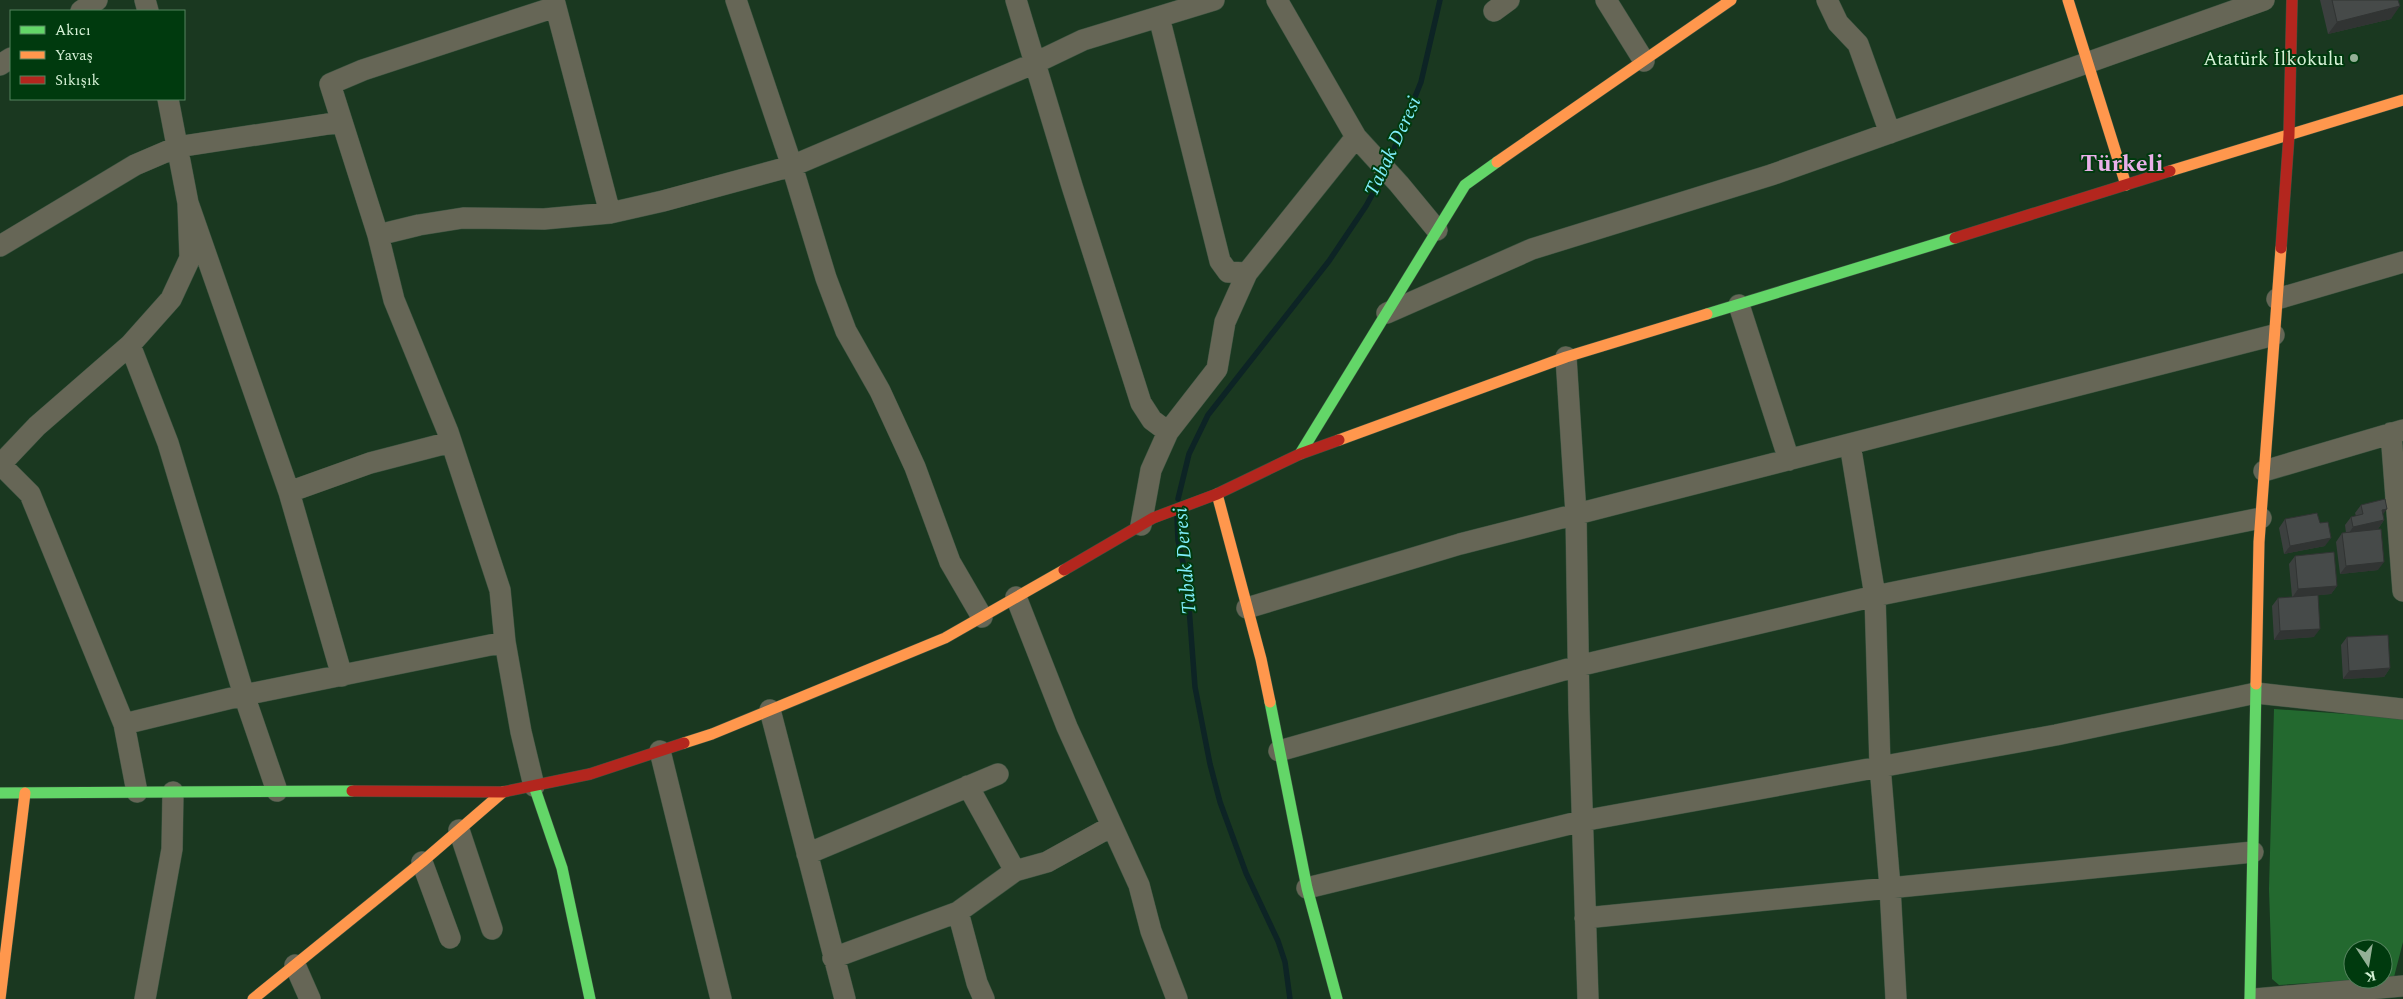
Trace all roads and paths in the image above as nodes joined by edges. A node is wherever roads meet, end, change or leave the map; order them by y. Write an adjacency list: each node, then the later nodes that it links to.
1 (97, 0): 13 (street)
2 (736, 0): 25 (street)
3 (1016, 0): 16 (street)
4 (1214, 0): 14 (street)
5 (1277, 0): 23 (street)
6 (1606, 0): 15 (street)
7 (1731, 0): 15 (street)
8 (1827, 0): 21 (street)
9 (2068, 0): 17 (street)
10 (2264, 0): 17 (street)
11 (2292, 0): 22 (street)
12 (555, 3): 20 (street); 28 (street)
13 (82, 10)
14 (1159, 17): 16 (street); 33 (street)
15 (1644, 61): 29 (street)
16 (1035, 63): 25 (street); 41 (street)
17 (2088, 64): 21 (street); 26 (street)
18 (168, 100): 24 (street)
19 (2403, 100): 22 (street)
20 (341, 122): 24 (street); 30 (street)
21 (1890, 133): 36 (street)
22 (2289, 135): 26 (street); 34 (street)
23 (1356, 137): 29 (street); 33 (street)
24 (177, 147): 27 (street); 31 (street)
25 (792, 166): 28 (street); 57 (street)
26 (2126, 185): 35 (street)
27 (188, 203): 38 (street); 48 (street)
28 (610, 213): 30 (street)
29 (1437, 230): 36 (street)
30 (378, 235): 42 (street)
31 (0, 246)
32 (2403, 262): 34 (street)
33 (1247, 273): 41 (street)
34 (2277, 299): 37 (street)
35 (1739, 305): 39 (street); 45 (street)
36 (1387, 314): 44 (street)
37 (2274, 335): 43 (street); 47 (street)
38 (130, 345): 46 (street); 62 (street)
39 (1566, 357): 44 (street); 50 (street)
40 (2397, 431): 47 (street); 53 (street)
41 (1168, 432): 52 (street)
42 (451, 442): 48 (street); 58 (street)
43 (1850, 444): 45 (street); 54 (street)
44 (1300, 454): 49 (street)
45 (1789, 460): 50 (street)
46 (0, 465): 65 (street)
47 (2264, 470): 51 (street)
48 (289, 492): 60 (street)
49 (1217, 494): 52 (street); 56 (street)
50 (1576, 514): 56 (street); 59 (street)
51 (2261, 518): 54 (street); 61 (street)
52 (1147, 522): 55 (street)
53 (2403, 591)
54 (1875, 596): 59 (street); 68 (street)
55 (1016, 597): 57 (street); 79 (street)
56 (1247, 608): 67 (street)
57 (982, 617): 64 (street)
58 (505, 642): 60 (street); 70 (street)
59 (1578, 666): 67 (street); 78 (street)
60 (342, 676): 62 (street)
61 (2256, 694): 63 (street); 68 (street); 81 (street)
62 (244, 696): 65 (street); 72 (street)
63 (2403, 709)
64 (770, 710): 66 (street); 82 (street)
65 (124, 724): 73 (street)
66 (660, 751): 70 (street); 99 (street)
67 (1279, 751): 86 (street)
68 (1880, 766): 78 (street); 85 (street)
69 (998, 774): 71 (street)
70 (534, 786): 75 (street); 94 (street)
71 (968, 786): 82 (street); 84 (street)
72 (277, 791): 74 (street); 75 (street)
73 (137, 792): 74 (street); 77 (street)
74 (174, 792): 96 (street)
75 (503, 792): 80 (street)
76 (0, 793): 77 (street)
77 (25, 793): 95 (street)
78 (1582, 821): 86 (street); 88 (street)
79 (1112, 826): 84 (street); 102 (street)
80 (459, 830): 83 (street); 89 (street)
81 (2253, 852): 85 (street); 107 (street)
82 (807, 854): 91 (street)
83 (422, 862): 90 (street); 92 (street)
84 (1015, 871): 87 (street)
85 (1890, 887): 88 (street); 106 (street)
86 (1307, 888): 103 (street)
87 (958, 912): 91 (street); 101 (street)
88 (1585, 918): 105 (street)
89 (492, 929)
90 (450, 938)
91 (833, 958): 100 (street)
92 (295, 965): 97 (street); 98 (street)
93 (2403, 986): 108 (street)
94 (585, 997)
95 (0, 999)
96 (145, 999)
97 (253, 999)
98 (310, 999)
99 (721, 999)
100 (845, 999)
101 (984, 999)
102 (1177, 999)
103 (1337, 999)
104 (1584, 999): 105 (street)
105 (1588, 999)
106 (1896, 999)
107 (2250, 999)
108 (2255, 999)

